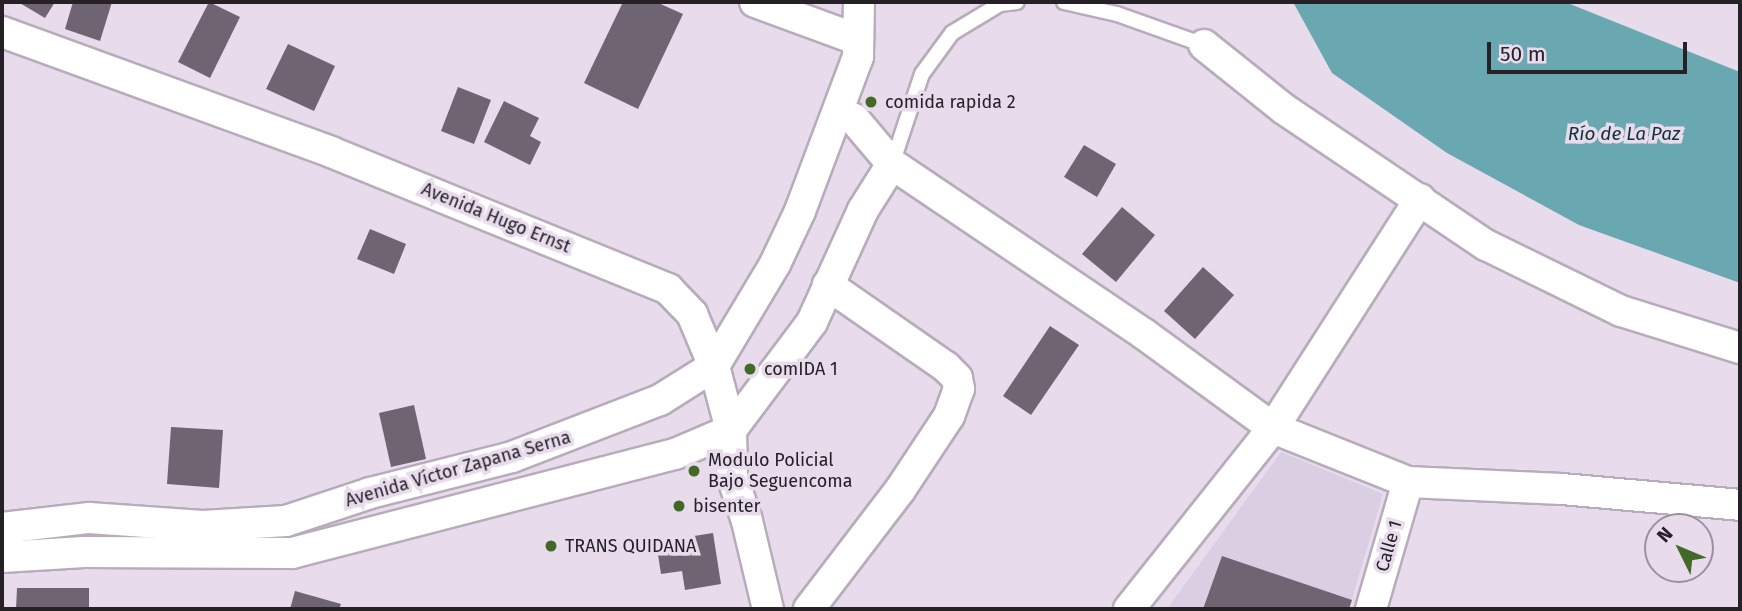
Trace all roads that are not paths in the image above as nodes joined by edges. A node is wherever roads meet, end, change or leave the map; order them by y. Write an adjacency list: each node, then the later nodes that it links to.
1 (755, 2): 6 (street)
2 (859, 2): 6 (street, Avenida Víctor Zapana Serna)
3 (1017, 2): 9 (lane)
4 (1064, 2): 7 (lane)
5 (2, 32): 13 (street, Avenida Hugo Ernst)
6 (856, 40): 8 (street, Avenida Víctor Zapana Serna)
7 (1204, 45): 10 (street)
8 (855, 123): 9 (street); 13 (street, Avenida Víctor Zapana Serna)
9 (892, 164): 11 (street); 14 (street)
10 (1420, 199): 12 (street); 14 (street)
11 (828, 285): 15 (street); 23 (street)
12 (1740, 348)
13 (714, 366): 15 (street, Avenida Hugo Ernst); 18 (street, Avenida Víctor Zapana Serna)
14 (1273, 428): 16 (street); 24 (street)
15 (731, 430): 20 (street, Avenida Víctor Zapana Serna); 22 (street, Avenida Hugo Ernst)
16 (1408, 482): 17 (street); 25 (street, Calle 1)
17 (1740, 505)
18 (286, 521): 19 (street, Avenida Víctor Zapana Serna); 20 (street)
19 (2, 528)
20 (292, 553): 21 (street, Avenida Víctor Zapana Serna)
21 (2, 557)
22 (768, 609)
23 (808, 609)
24 (1129, 609)
25 (1371, 609)

